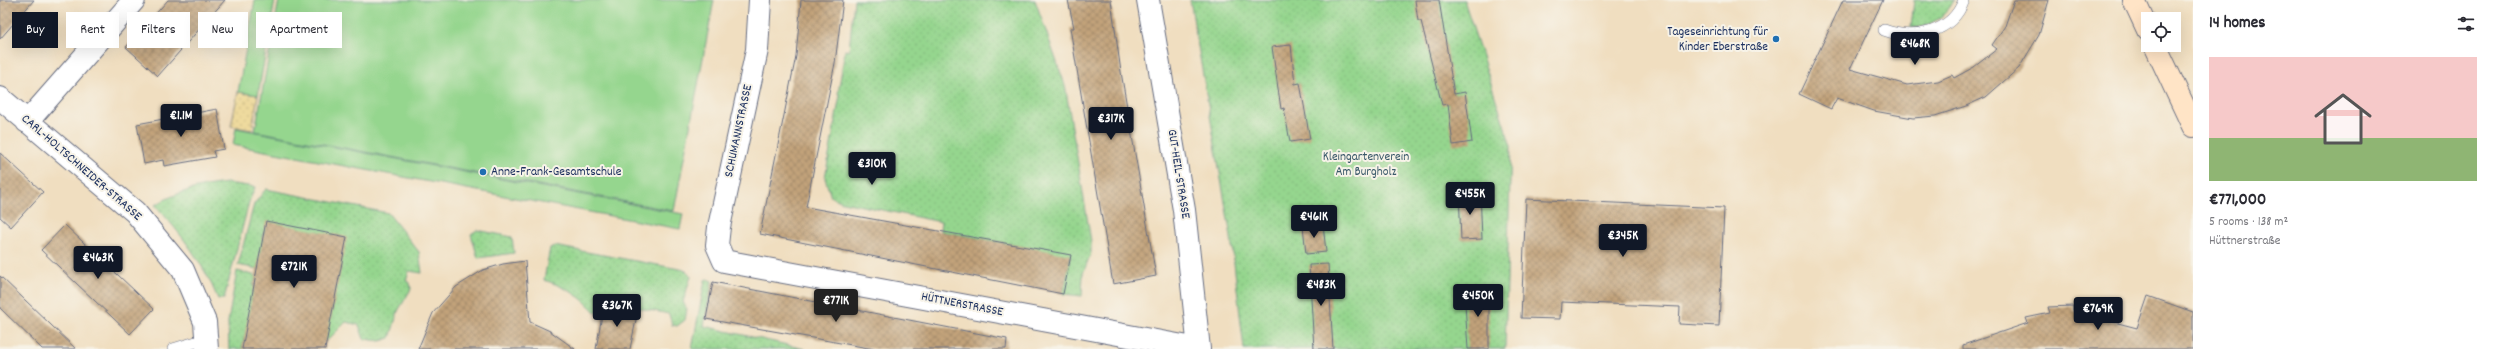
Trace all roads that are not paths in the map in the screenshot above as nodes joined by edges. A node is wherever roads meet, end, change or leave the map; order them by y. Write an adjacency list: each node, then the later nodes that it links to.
1 (134, 0): 10 (street)
2 (760, 0): 12 (street, SCHUMANNSTRASSE)
3 (1148, 0): 15 (street, GUT-HEIL-STRASSE)
4 (1964, 0): 7 (lane)
5 (2134, 0): 6 (street)
6 (2141, 15)
7 (1884, 30)
8 (2158, 52): 11 (street)
9 (0, 98): 10 (street, CARL-HOLTSCHNEIDER-STRASSE)
10 (27, 122): 13 (street, CARL-HOLTSCHNEIDER-STRASSE)
11 (2193, 126)
12 (724, 261): 15 (street, HÜTTNERSTRASSE)
13 (206, 344): 14 (lane)
14 (173, 349)
15 (1199, 349)

